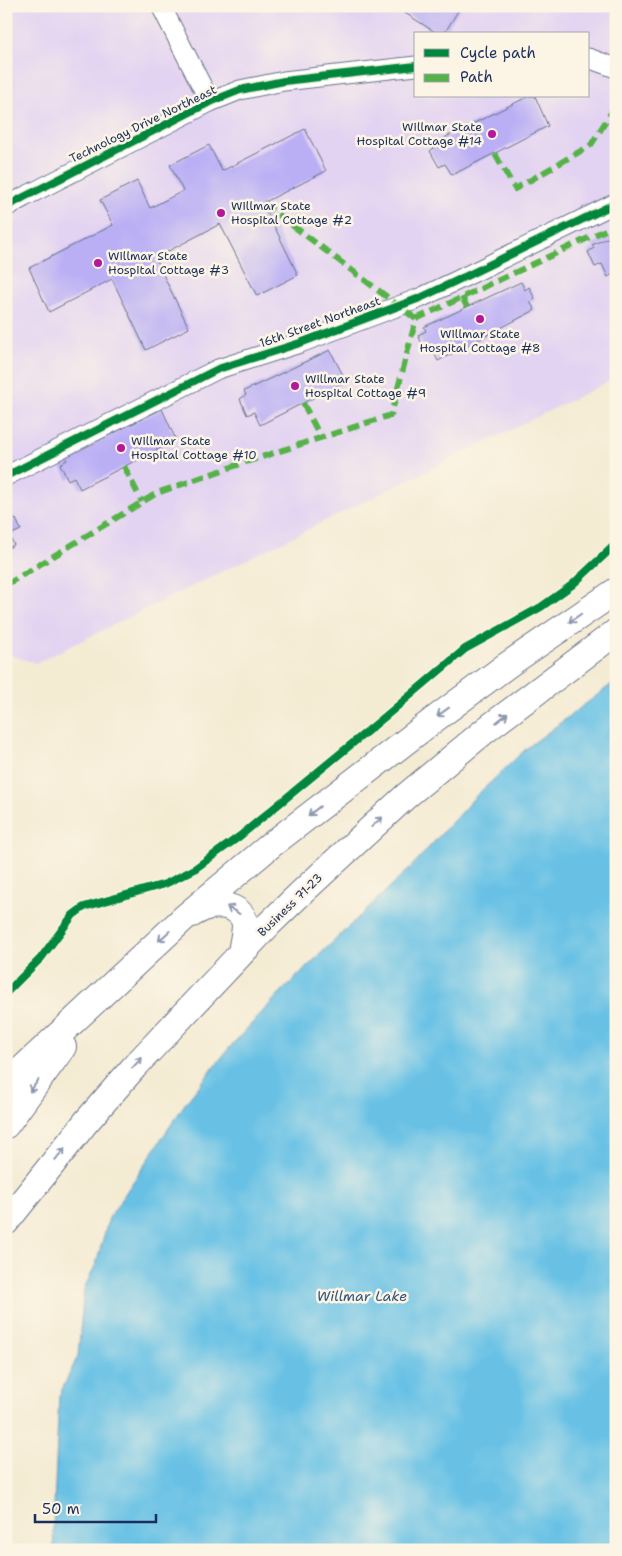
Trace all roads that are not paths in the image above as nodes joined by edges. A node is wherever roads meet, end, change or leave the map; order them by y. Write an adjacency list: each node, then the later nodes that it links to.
1 (161, 6): 5 (street)
2 (590, 59): 4 (street)
3 (414, 66): 5 (street, Technology Drive Northeast)
4 (616, 68)
5 (210, 102): 7 (street, Technology Drive Northeast)
6 (616, 203): 8 (street, 16th Street Northeast)
7 (6, 207)
8 (6, 476)
9 (616, 591): 11 (highway, one-way to 11)
10 (616, 632): 12 (highway, Business 71-23, one-way to 10)
11 (185, 917): 12 (highway, one-way to 11); 13 (highway, one-way to 13)
12 (241, 953): 16 (highway, Business 71-23, one-way to 12)
13 (144, 954): 14 (highway); 15 (highway, one-way to 15)
14 (6, 1084)
15 (6, 1125)
16 (6, 1222)

